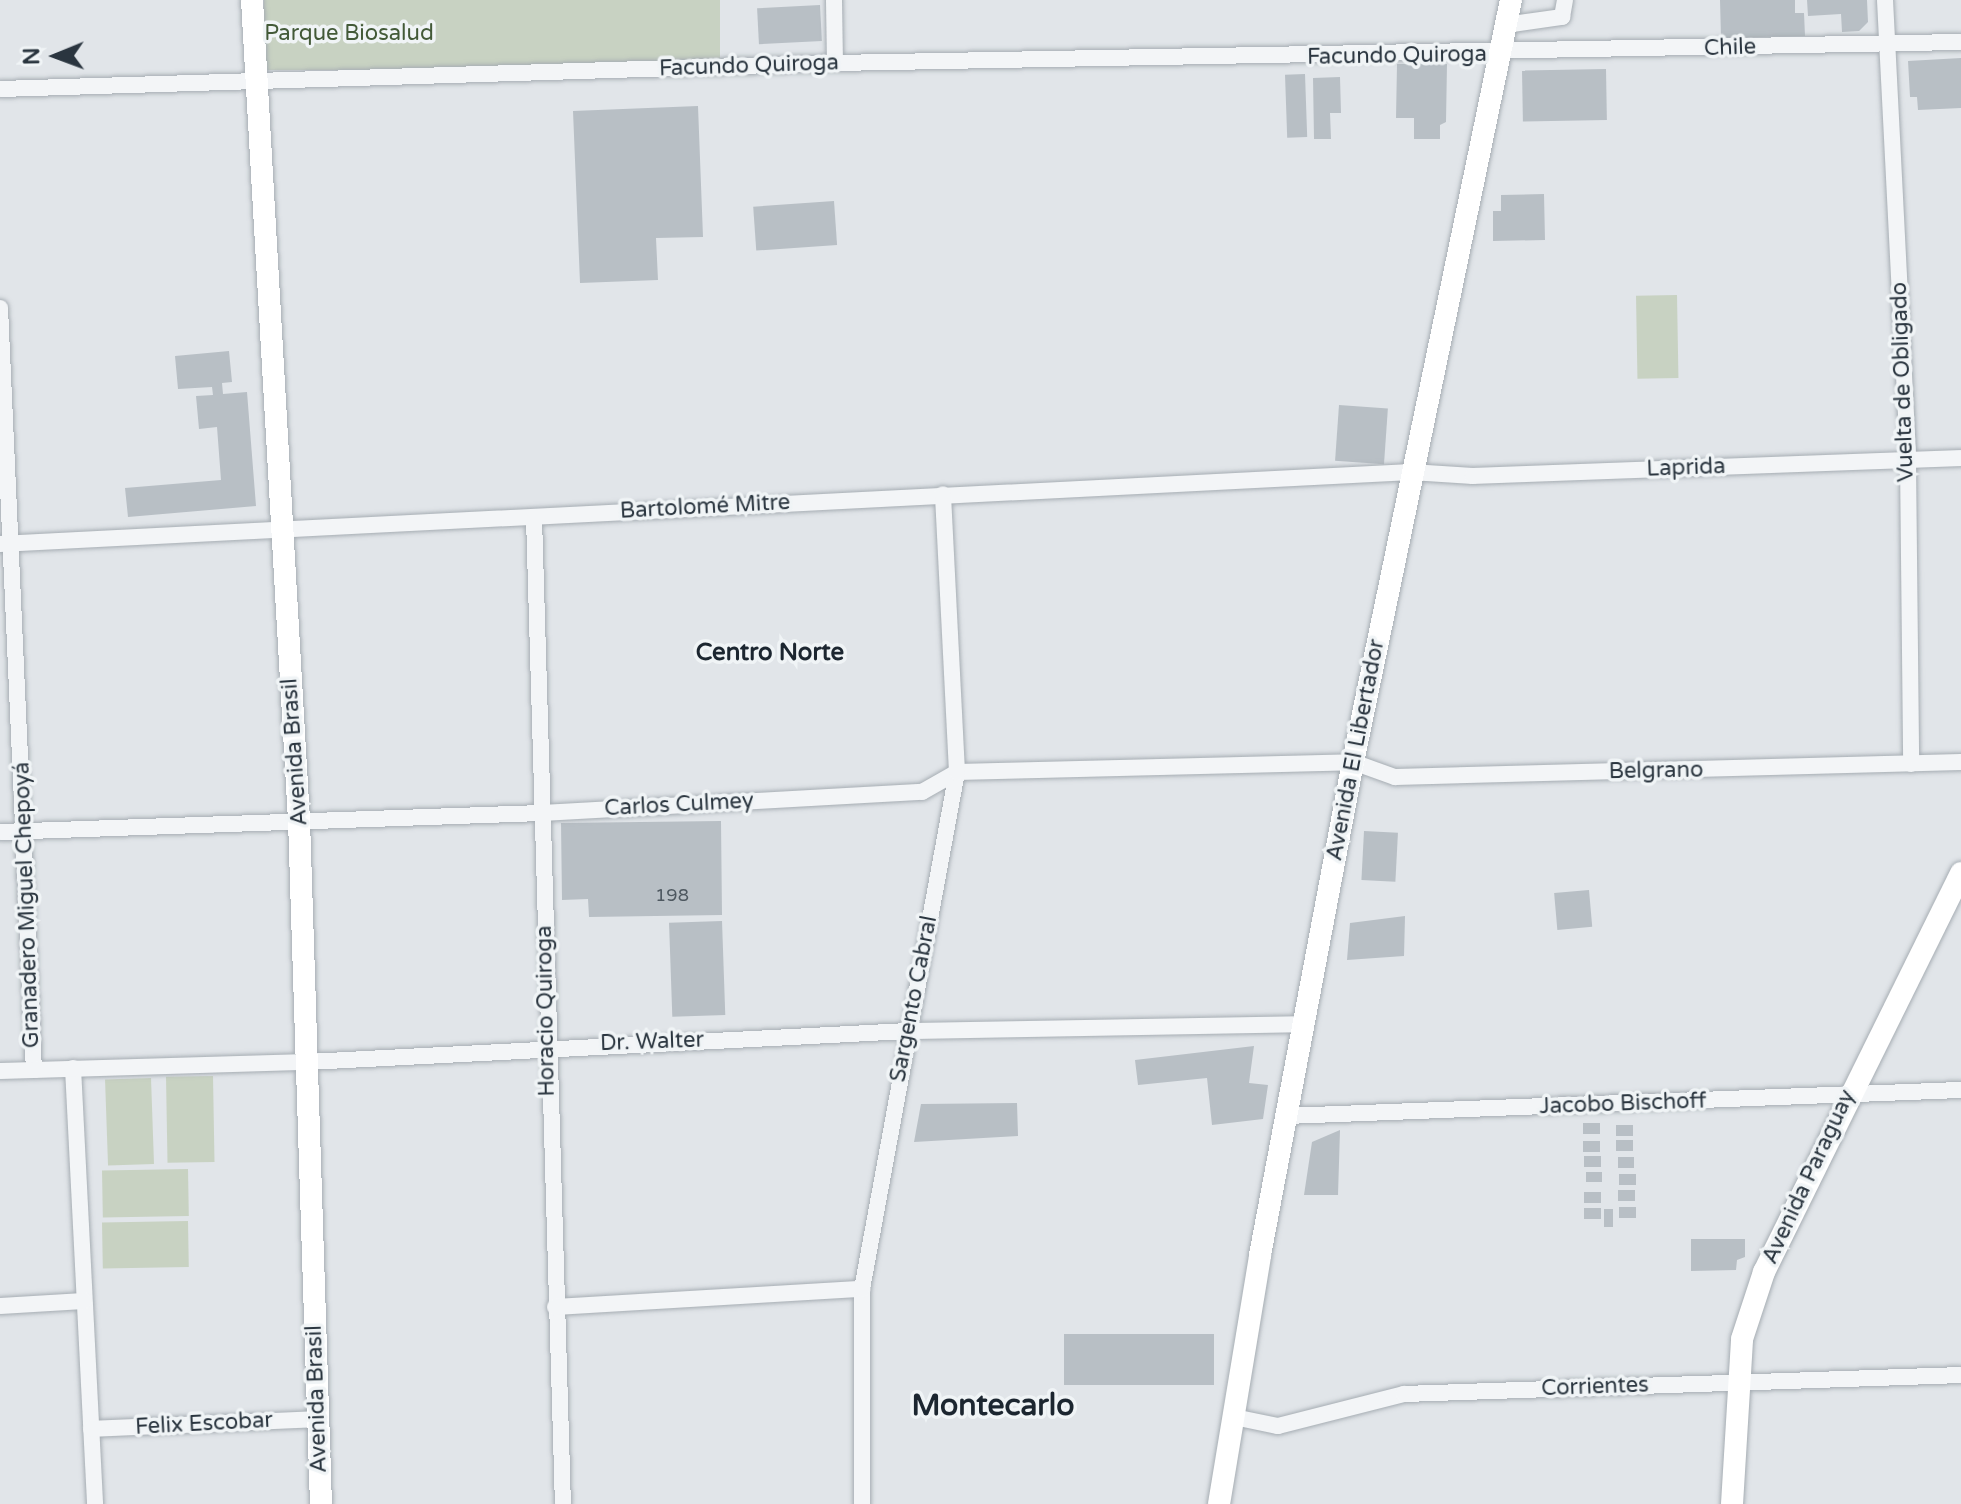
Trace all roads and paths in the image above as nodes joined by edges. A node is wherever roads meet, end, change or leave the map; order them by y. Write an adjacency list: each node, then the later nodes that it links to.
1 (252, 0): 11 (main road, Avenida Brasil)
2 (834, 0): 10 (street)
3 (1511, 0): 6 (main road, Avenida El Libertador)
4 (1565, 0): 6 (street)
5 (1885, 0): 8 (street, Vuelta de Obligado)
6 (1505, 25): 9 (main road, Avenida El Libertador)
7 (1961, 42): 8 (street, Chile)
8 (1888, 44): 9 (street, Chile); 15 (street, Vuelta de Obligado)
9 (1499, 54): 10 (street, Facundo Quiroga); 16 (main road, Avenida El Libertador)
10 (835, 63): 11 (street, Facundo Quiroga)
11 (254, 81): 12 (street, Facundo Quiroga); 19 (main road, Avenida Brasil)
12 (0, 89)
13 (0, 308): 20 (street, Granadero Miguel Chepoyá)
14 (1961, 458): 15 (street, Laprida)
15 (1908, 461): 16 (street, Laprida); 23 (street, Vuelta de Obligado)
16 (1411, 472): 17 (street, Bartolomé Mitre); 21 (main road, Avenida El Libertador)
17 (943, 494): 18 (street, Bartolomé Mitre); 24 (street, Sargento Cabral)
18 (534, 517): 19 (street, Bartolomé Mitre); 25 (street, Horacio Quiroga)
19 (280, 531): 20 (street, Bartolomé Mitre); 26 (main road, Avenida Brasil)
20 (6, 544): 27 (street, Granadero Miguel Chepoyá)
21 (1353, 762): 23 (street, Belgrano); 24 (street, Carlos Culmey); 30 (main road, Avenida El Libertador)
22 (1961, 762): 23 (street, Belgrano)
23 (1911, 764)
24 (957, 772): 25 (street, Carlos Culmey); 31 (street, Sargento Cabral)
25 (542, 813): 26 (street, Carlos Culmey); 32 (street, Horacio Quiroga)
26 (299, 820): 27 (street, Carlos Culmey); 33 (main road, Avenida Brasil)
27 (24, 831): 28 (street, Carlos Culmey); 35 (street, Granadero Miguel Chepoyá)
28 (0, 832)
29 (1961, 873): 38 (main road, Avenida Paraguay)
30 (1305, 1024): 31 (street, Dr. Walter); 39 (main road, Avenida El Libertador)
31 (907, 1031): 32 (street, Dr. Walter); 40 (street, Sargento Cabral)
32 (546, 1046): 33 (street, Dr. Walter); 43 (street, Horacio Quiroga)
33 (308, 1062): 34 (street, Dr. Walter); 47 (main road, Avenida Brasil)
34 (73, 1068): 35 (street, Dr. Walter); 41 (street)
35 (34, 1070): 36 (street, Dr. Walter)
36 (0, 1071)
37 (1961, 1090): 38 (street, Jacobo Bischoff)
38 (1847, 1095): 39 (street, Jacobo Bischoff); 45 (main road, Avenida Paraguay)
39 (1286, 1116): 46 (main road, Avenida El Libertador)
40 (862, 1289): 43 (street); 52 (street, Sargento Cabral)
41 (84, 1301): 42 (street); 48 (street)
42 (0, 1306)
43 (555, 1307): 51 (street, Horacio Quiroga)
44 (1961, 1375): 45 (street, Corrientes)
45 (1740, 1381): 46 (street, Corrientes); 54 (main road, Avenida Paraguay)
46 (1234, 1417): 53 (main road, Avenida El Libertador)
47 (318, 1419): 48 (street, Felix Escobar); 50 (main road, Avenida Brasil)
48 (91, 1429): 49 (street)
49 (95, 1504)
50 (321, 1504)
51 (563, 1504)
52 (862, 1504)
53 (1219, 1504)
54 (1732, 1504)

